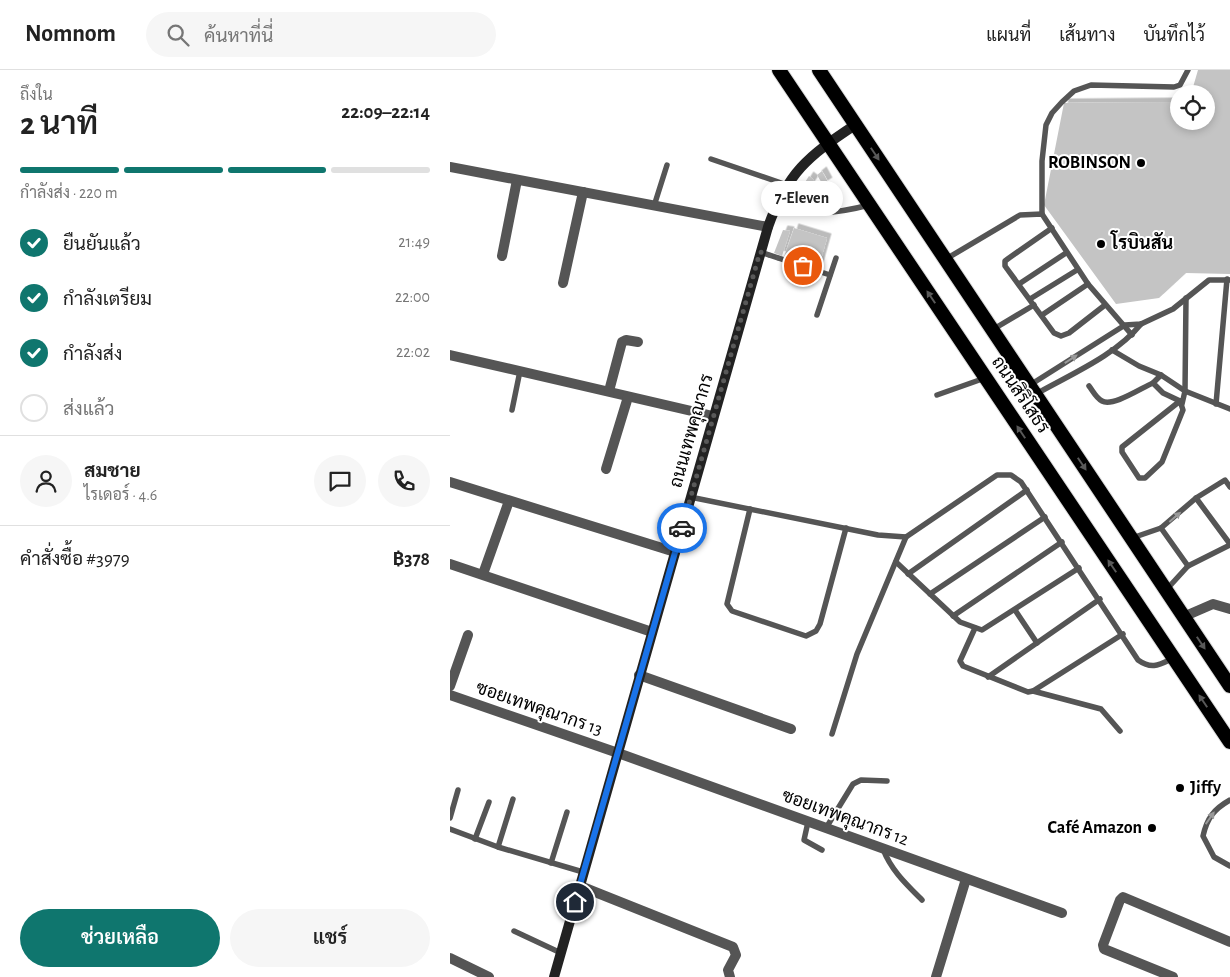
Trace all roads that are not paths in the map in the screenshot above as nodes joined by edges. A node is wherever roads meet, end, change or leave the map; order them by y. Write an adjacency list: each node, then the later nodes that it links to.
1 (779, 70): 5 (highway, ถนนสิริโสธร)
2 (819, 70): 4 (highway, ถนนสิริโสธร)
3 (1188, 70): 15 (lane)
4 (856, 125): 5 (main road, ถนนเทพคุณากร); 22 (highway, ถนนสิริโสธร, one-way to 22)
5 (828, 143): 10 (main road, ถนนเทพคุณากร); 12 (highway, ถนนสิริโสธร)
6 (711, 159): 10 (lane)
7 (667, 165): 13 (lane)
8 (450, 167): 9 (street)
9 (517, 180): 11 (street); 20 (street)
10 (787, 184): 14 (main road, ถนนเทพคุณากร)
11 (583, 192): 13 (street); 26 (street)
12 (869, 205): 14 (lane); 43 (highway, ถนนสิริโสธร, one-way to 12)
13 (654, 206): 16 (street)
14 (775, 206): 16 (main road, ถนนเทพคุณากร)
15 (1042, 214): 17 (lane); 22 (lane)
16 (768, 227): 18 (main road, ถนนเทพคุณากร)
17 (1052, 228): 19 (lane); 27 (lane)
18 (760, 252): 24 (lane); 55 (main road, ถนนเทพคุณากร)
19 (1066, 253): 23 (lane); 27 (lane)
20 (502, 256)
21 (836, 258): 24 (lane)
22 (945, 260): 36 (highway, ถนนสิริโสธร)
23 (1077, 270): 28 (lane); 30 (lane)
24 (830, 275): 32 (lane)
25 (1228, 280): 29 (lane); 52 (lane)
26 (563, 282)
27 (1019, 284): 30 (lane)
28 (1088, 284): 31 (lane); 33 (lane)
29 (1186, 298): 34 (lane); 47 (lane)
30 (1032, 302): 33 (lane); 36 (lane)
31 (1105, 305): 33 (lane); 35 (lane)
32 (817, 315)
33 (1042, 315)
34 (1140, 324): 35 (lane); 37 (lane)
35 (1125, 325): 37 (lane); 46 (lane, one-way to 35)
36 (992, 330): 46 (highway, ถนนสิริโสธร)
37 (1132, 335): 39 (lane)
38 (638, 342): 48 (street)
39 (1112, 350): 42 (lane); 46 (lane)
40 (450, 355): 41 (street)
41 (520, 371): 48 (street); 54 (lane)
42 (1161, 375): 44 (lane); 47 (lane)
43 (985, 378): 49 (lane); 91 (highway, ถนนสิริโสธร, one-way to 43)
44 (1153, 383): 45 (lane); 51 (lane)
45 (1089, 386)
46 (1033, 389): 69 (highway, ถนนสิริโสธร, one-way to 69)
47 (1184, 390): 51 (lane); 52 (lane)
48 (610, 391): 50 (street)
49 (938, 395)
50 (628, 396): 55 (street); 56 (street)
51 (1181, 403): 51 (lane)
52 (1216, 404): 53 (lane)
53 (1230, 409)
54 (512, 410)
55 (713, 416): 61 (main road, ถนนเทพคุณากร)
56 (606, 469)
57 (1228, 478): 59 (lane); 62 (lane)
58 (450, 482): 63 (street)
59 (1230, 487)
60 (1027, 490): 65 (lane); 68 (lane); 78 (lane)
61 (690, 497): 64 (lane); 72 (main road, ถนนเทพคุณากร)
62 (1196, 498): 67 (lane, one-way to 62); 71 (lane)
63 (509, 501): 72 (street); 77 (street)
64 (750, 509): 66 (lane); 66 (lane)
65 (1045, 517): 70 (lane); 80 (lane)
66 (846, 528): 68 (lane)
67 (1161, 528): 69 (lane); 75 (lane)
68 (906, 536): 73 (lane)
69 (1132, 538): 79 (highway, ถนนสิริโสธร)
70 (1062, 542): 76 (lane); 84 (lane)
71 (1230, 545): 75 (lane)
72 (675, 552): 87 (main road, ถนนเทพคุณากร)
73 (896, 562): 78 (lane); 100 (lane)
74 (450, 564): 77 (street)
75 (1188, 566): 79 (lane)
76 (1079, 568): 81 (lane); 83 (lane)
77 (483, 574): 87 (street)
78 (908, 574): 80 (lane)
79 (1166, 589): 85 (highway, ถนนสิริโสธร)
80 (930, 594): 84 (lane)
81 (1100, 599): 88 (lane); 90 (lane)
82 (1230, 609): 85 (street)
83 (1015, 610): 86 (lane); 90 (lane)
84 (953, 616): 86 (lane)
85 (1183, 617): 95 (highway, ถนนสิริโสธร, one-way to 95)
86 (975, 628): 93 (lane)
87 (652, 632): 92 (main road, ถนนเทพคุณากร)
88 (1123, 634): 91 (lane); 96 (lane)
89 (468, 635): 94 (street)
90 (1037, 643): 93 (lane)
91 (1174, 658): 101 (highway, ถนนสิริโสธร, one-way to 91)
92 (639, 675): 98 (street); 102 (main road, ถนนเทพคุณากร)
93 (988, 677): 96 (lane)
94 (450, 686)
95 (1230, 686)
96 (1033, 691): 99 (lane)
97 (450, 695): 102 (street, ซอยเทพคุณากร 13)
98 (791, 729)
99 (1120, 732)
100 (832, 734)
101 (1230, 742)
102 (618, 753): 110 (street, ซอยเทพคุณากร 12); 119 (main road, ถนนเทพคุณากร)
103 (887, 781): 111 (lane)
104 (458, 790): 109 (lane)
105 (513, 799): 114 (lane)
106 (1230, 800): 118 (lane, one-way to 106)
107 (490, 802): 113 (lane)
108 (567, 812): 117 (lane)
109 (450, 818)
110 (808, 822): 111 (street, ซอยเทพคุณากร 12); 116 (lane)
111 (826, 828): 115 (street, ซอยเทพคุณากร 12)
112 (450, 829): 113 (lane)
113 (475, 839): 114 (lane)
114 (498, 847): 117 (lane)
115 (883, 849): 120 (street, ซอยเทพคุณากร 12); 122 (lane)
116 (822, 850)
117 (551, 863): 119 (lane)
118 (1230, 866)
119 (583, 872): 121 (main road, ถนนเทพคุณากร)
120 (966, 879): 123 (street, ซอยเทพคุณากร 12); 131 (street)
121 (580, 886): 126 (main road, ถนนเทพคุณากร); 130 (street)
122 (922, 900)
123 (1062, 913)
124 (514, 931): 126 (lane)
125 (1230, 942): 132 (street)
126 (561, 953): 129 (main road, ถนนเทพคุณากร)
127 (450, 958): 128 (street)
128 (489, 977)
129 (554, 977)
130 (730, 977)
131 (936, 977)
132 (1173, 977)

